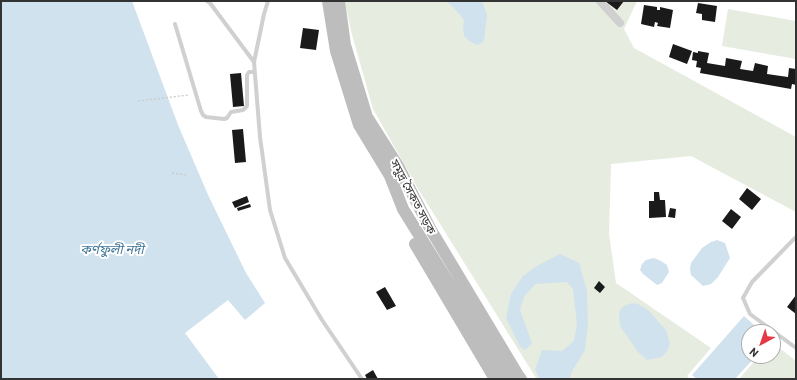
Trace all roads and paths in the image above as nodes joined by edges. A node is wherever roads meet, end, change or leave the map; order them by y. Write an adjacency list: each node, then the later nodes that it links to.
1 (207, 1): 9 (lane)
2 (268, 1): 9 (lane)
3 (321, 1): 18 (main road, সমুদ্র সৈকত সড়ক)
4 (328, 1): 19 (main road)
5 (339, 1): 20 (main road, সমুদ্র সৈকত সড়ক)
6 (600, 1): 7 (street)
7 (620, 23)
8 (175, 24): 10 (lane)
9 (254, 62): 10 (lane)
10 (254, 72): 17 (lane)
11 (189, 94): 12 (path)
12 (138, 101)
13 (172, 173): 14 (path)
14 (187, 175)
15 (796, 237): 16 (lane)
16 (796, 348)
17 (362, 379)
18 (495, 379)
19 (508, 379)
20 (521, 379)

